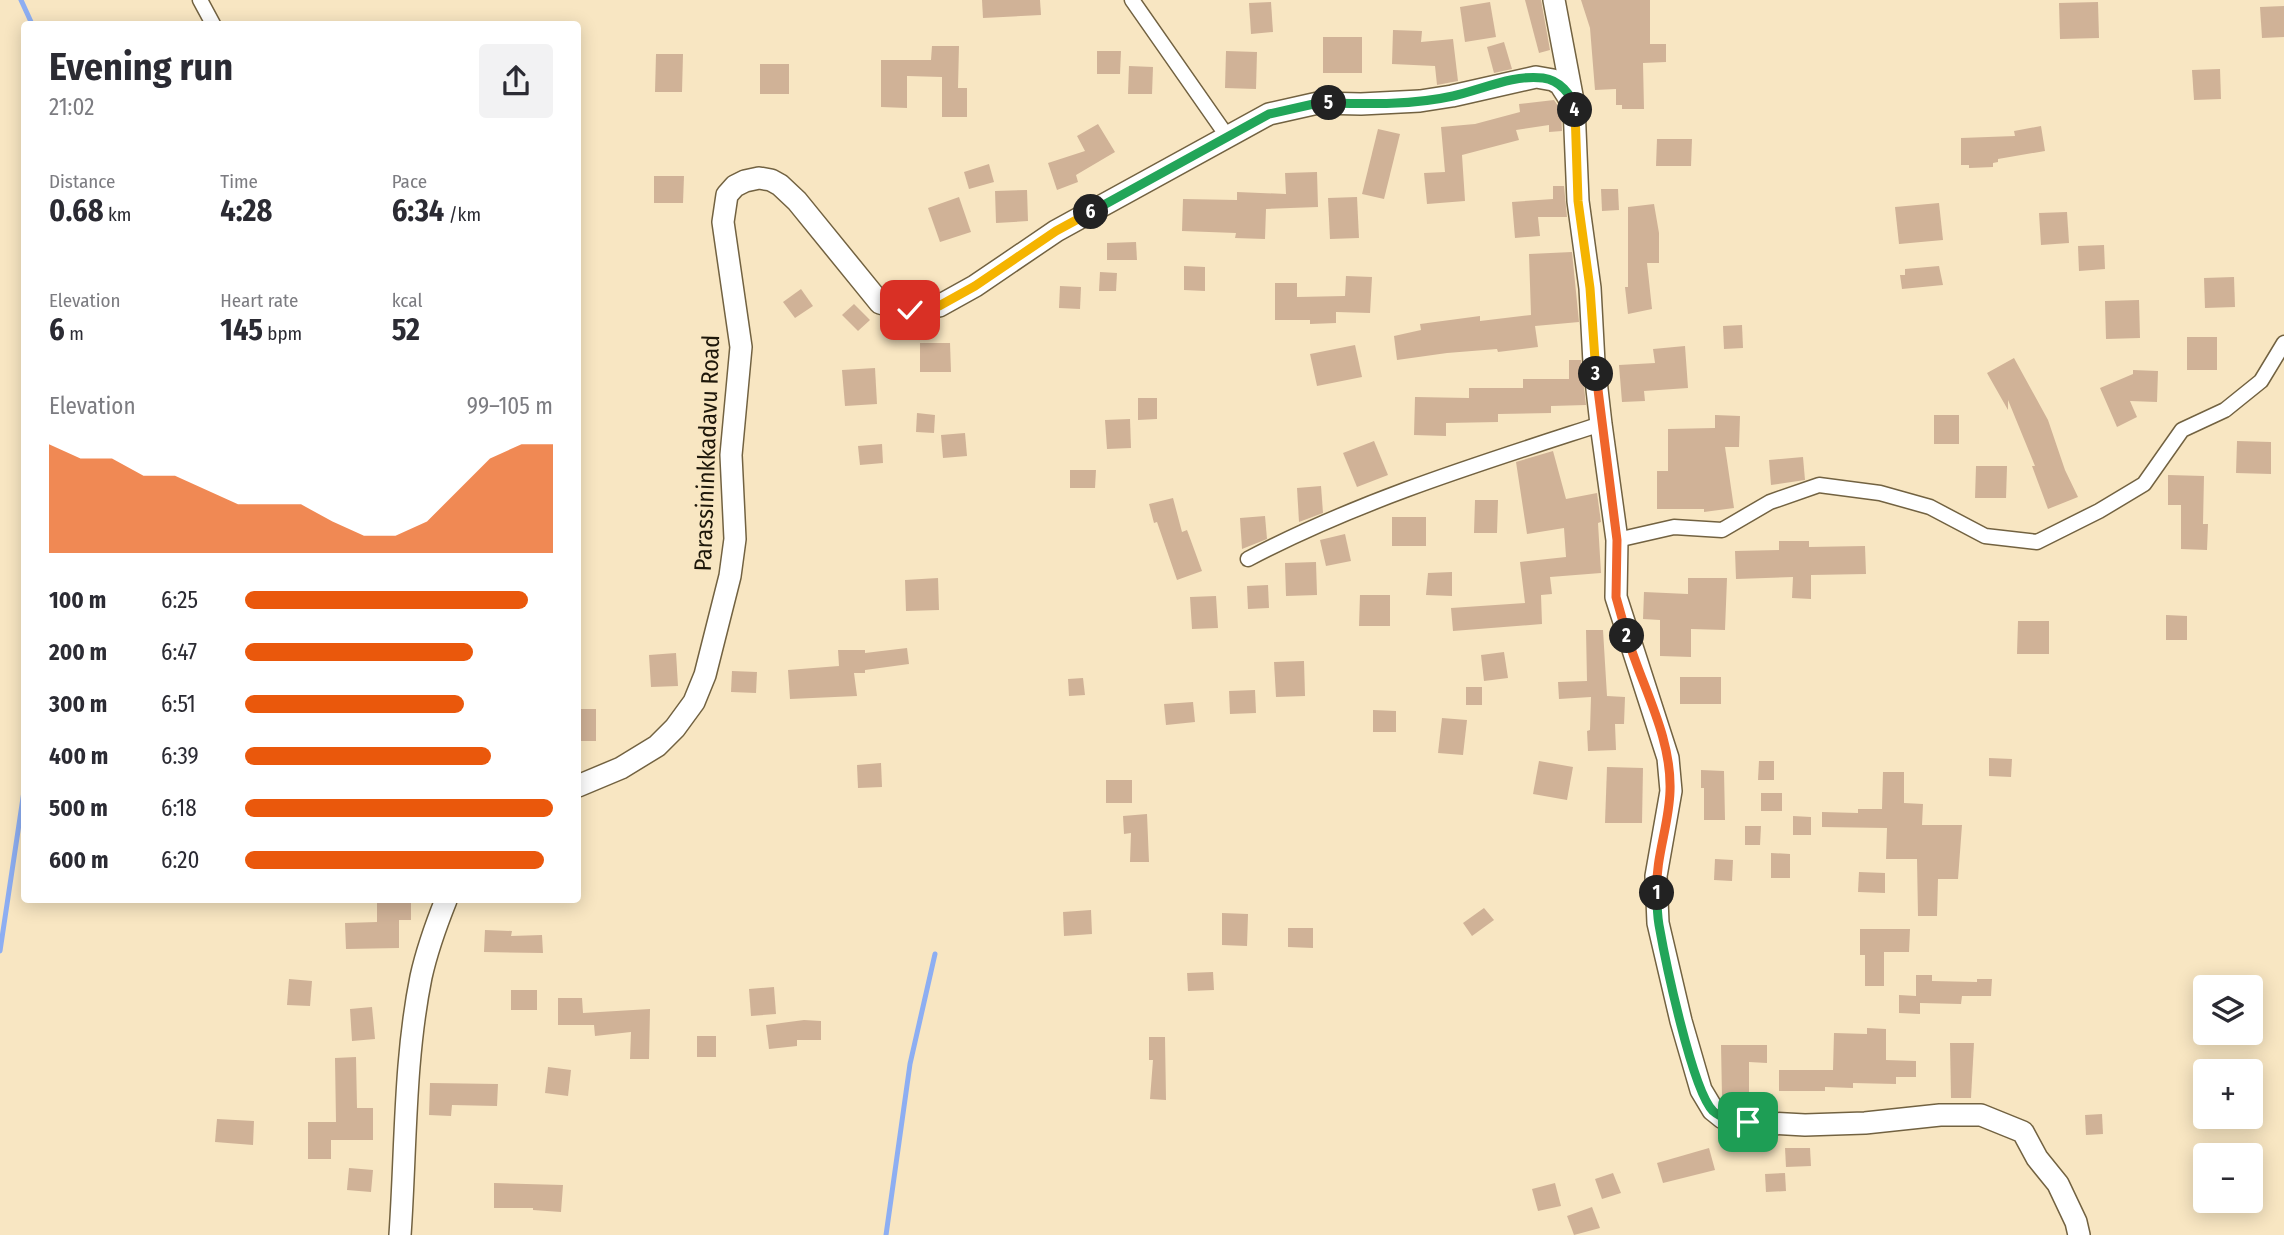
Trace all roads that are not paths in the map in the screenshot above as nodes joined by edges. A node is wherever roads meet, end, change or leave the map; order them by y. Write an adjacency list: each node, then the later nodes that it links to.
1 (200, 0): 4 (street)
2 (1132, 0): 6 (street)
3 (1554, 0): 5 (main road)
4 (211, 21)
5 (1574, 106): 6 (main road, Parassininkkadavu Road); 8 (main road)
6 (1227, 136): 11 (main road, Parassininkkadavu Road)
7 (2284, 343): 9 (street)
8 (1601, 424): 9 (main road); 10 (street)
9 (1617, 540): 14 (main road)
10 (1248, 559)
11 (581, 785)
12 (445, 903): 13 (main road)
13 (400, 1235)
14 (2079, 1235)

